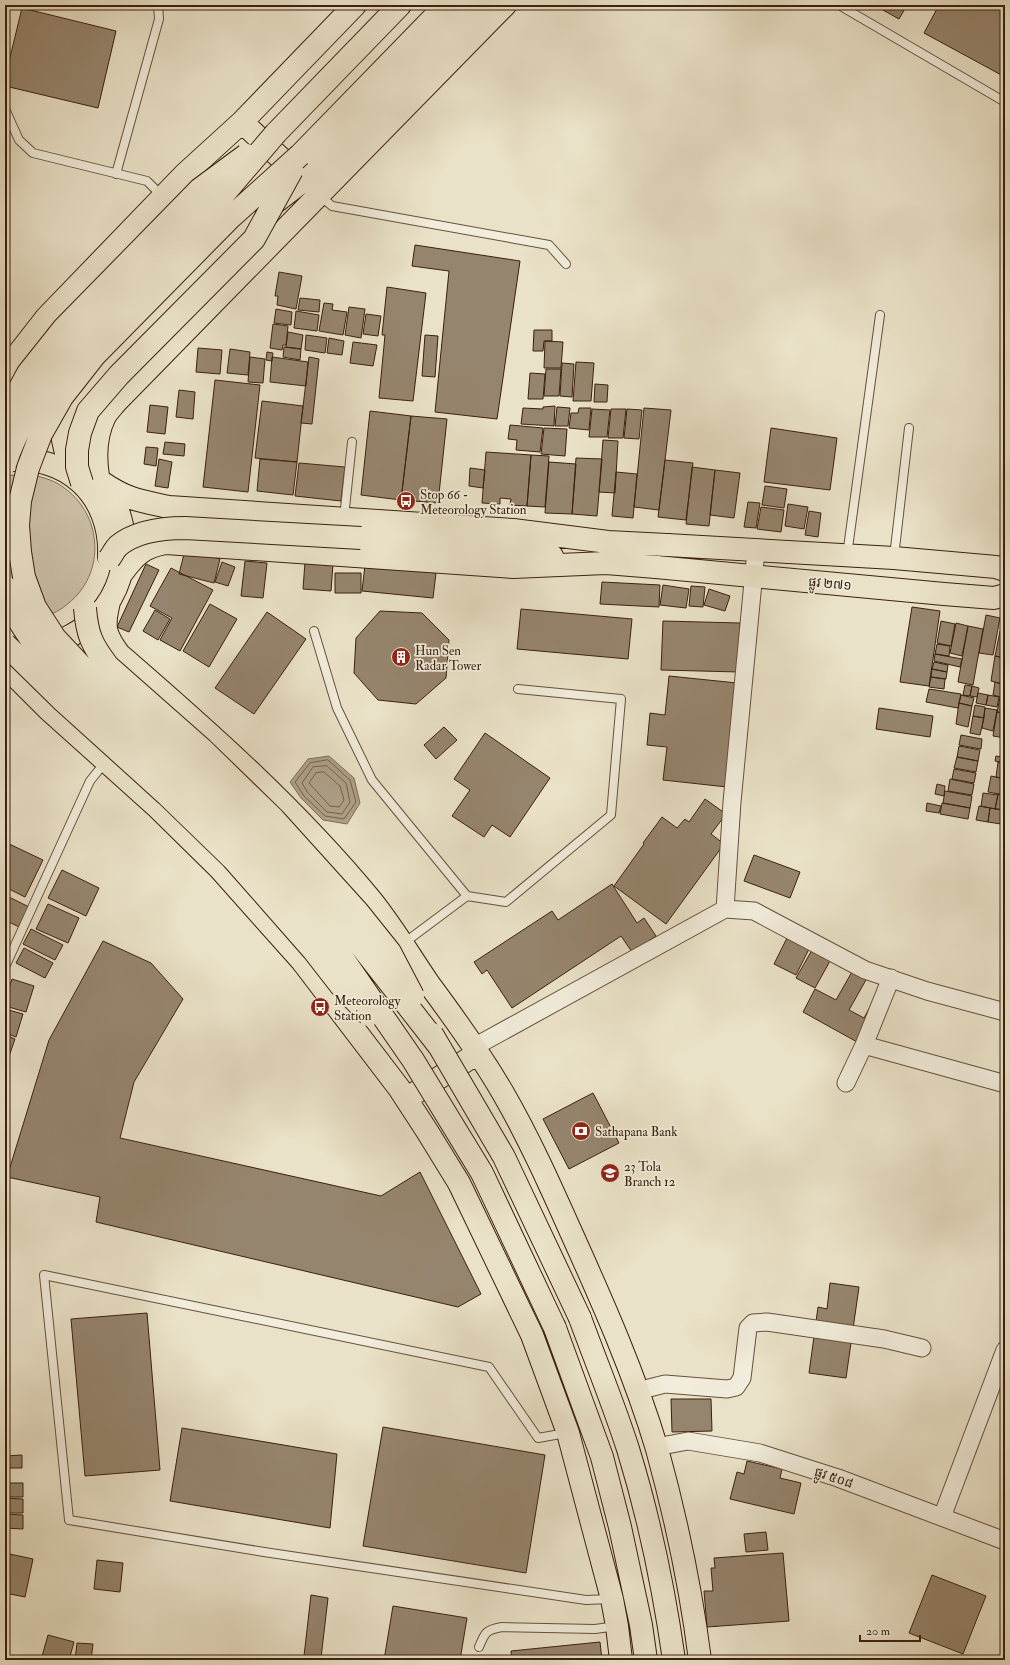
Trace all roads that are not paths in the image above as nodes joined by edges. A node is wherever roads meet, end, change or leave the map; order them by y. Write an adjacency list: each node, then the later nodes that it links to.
1 (158, 5): 13 (lane)
2 (355, 5): 10 (main road)
3 (400, 5): 11 (main road)
4 (446, 5): 12 (main road)
5 (476, 5): 14 (main road)
6 (505, 5): 14 (main road)
7 (839, 5): 8 (lane)
8 (1005, 102)
9 (5, 109): 13 (lane)
10 (242, 122): 14 (main road); 15 (main road)
11 (276, 133): 19 (main road, bridge); 24 (main road, bridge)
12 (300, 155): 25 (main road, bridge); 52 (main road, bridge)
13 (116, 174): 15 (lane)
14 (312, 187): 16 (lane); 23 (main road); 25 (main road)
15 (162, 197): 18 (main road)
16 (566, 264)
17 (880, 315): 28 (lane)
18 (5, 374)
19 (5, 415)
20 (909, 428): 29 (lane)
21 (352, 442): 26 (lane)
22 (5, 446): 23 (main road)
23 (66, 454): 25 (main road)
24 (5, 463): 25 (main road, bridge)
25 (94, 481): 26 (main road); 31 (main road)
26 (344, 519): 27 (main road)
27 (756, 551): 28 (main road); 33 (street)
28 (847, 556): 29 (main road)
29 (894, 558): 32 (main road)
30 (589, 563): 31 (main road); 31 (main road, bridge); 33 (main road, ផ្លូវ ២៧១)
31 (116, 566): 36 (main road); 37 (main road)
32 (1005, 570)
33 (754, 577): 35 (main road, ផ្លូវ ២៧១); 45 (street)
34 (5, 587): 54 (main road, bridge)
35 (1005, 595)
36 (108, 602): 40 (main road); 46 (main road)
37 (86, 608): 39 (main road, bridge); 52 (main road, bridge)
38 (314, 631): 44 (lane)
39 (5, 632)
40 (5, 646): 54 (main road, bridge)
41 (5, 666): 43 (main road)
42 (518, 689): 44 (lane)
43 (107, 761): 47 (lane); 49 (main road)
44 (467, 896): 46 (lane)
45 (725, 909): 48 (street); 53 (street)
46 (402, 944): 49 (main road); 53 (main road)
47 (5, 966)
48 (891, 978): 50 (street); 51 (street)
49 (329, 996): 57 (main road)
50 (1005, 1012)
51 (864, 1045): 55 (street); 56 (street)
52 (438, 1046): 70 (main road, bridge)
53 (476, 1050): 57 (main road); 60 (main road)
54 (413, 1060): 69 (main road, bridge)
55 (846, 1083)
56 (1002, 1083)
57 (406, 1099): 61 (main road)
58 (922, 1348): 60 (street)
59 (1005, 1350): 63 (street)
60 (637, 1391): 62 (main road)
61 (568, 1433): 65 (main road); 65 (lane)
62 (656, 1447): 63 (street, ផ្លូវ ៥០៨); 71 (main road)
63 (942, 1517): 64 (street, ផ្លូវ ៥០៨)
64 (1005, 1541)
65 (612, 1599): 66 (main road)
66 (617, 1626): 67 (lane); 68 (main road)
67 (479, 1647)
68 (621, 1660)
69 (646, 1660)
70 (674, 1660)
71 (700, 1660)

